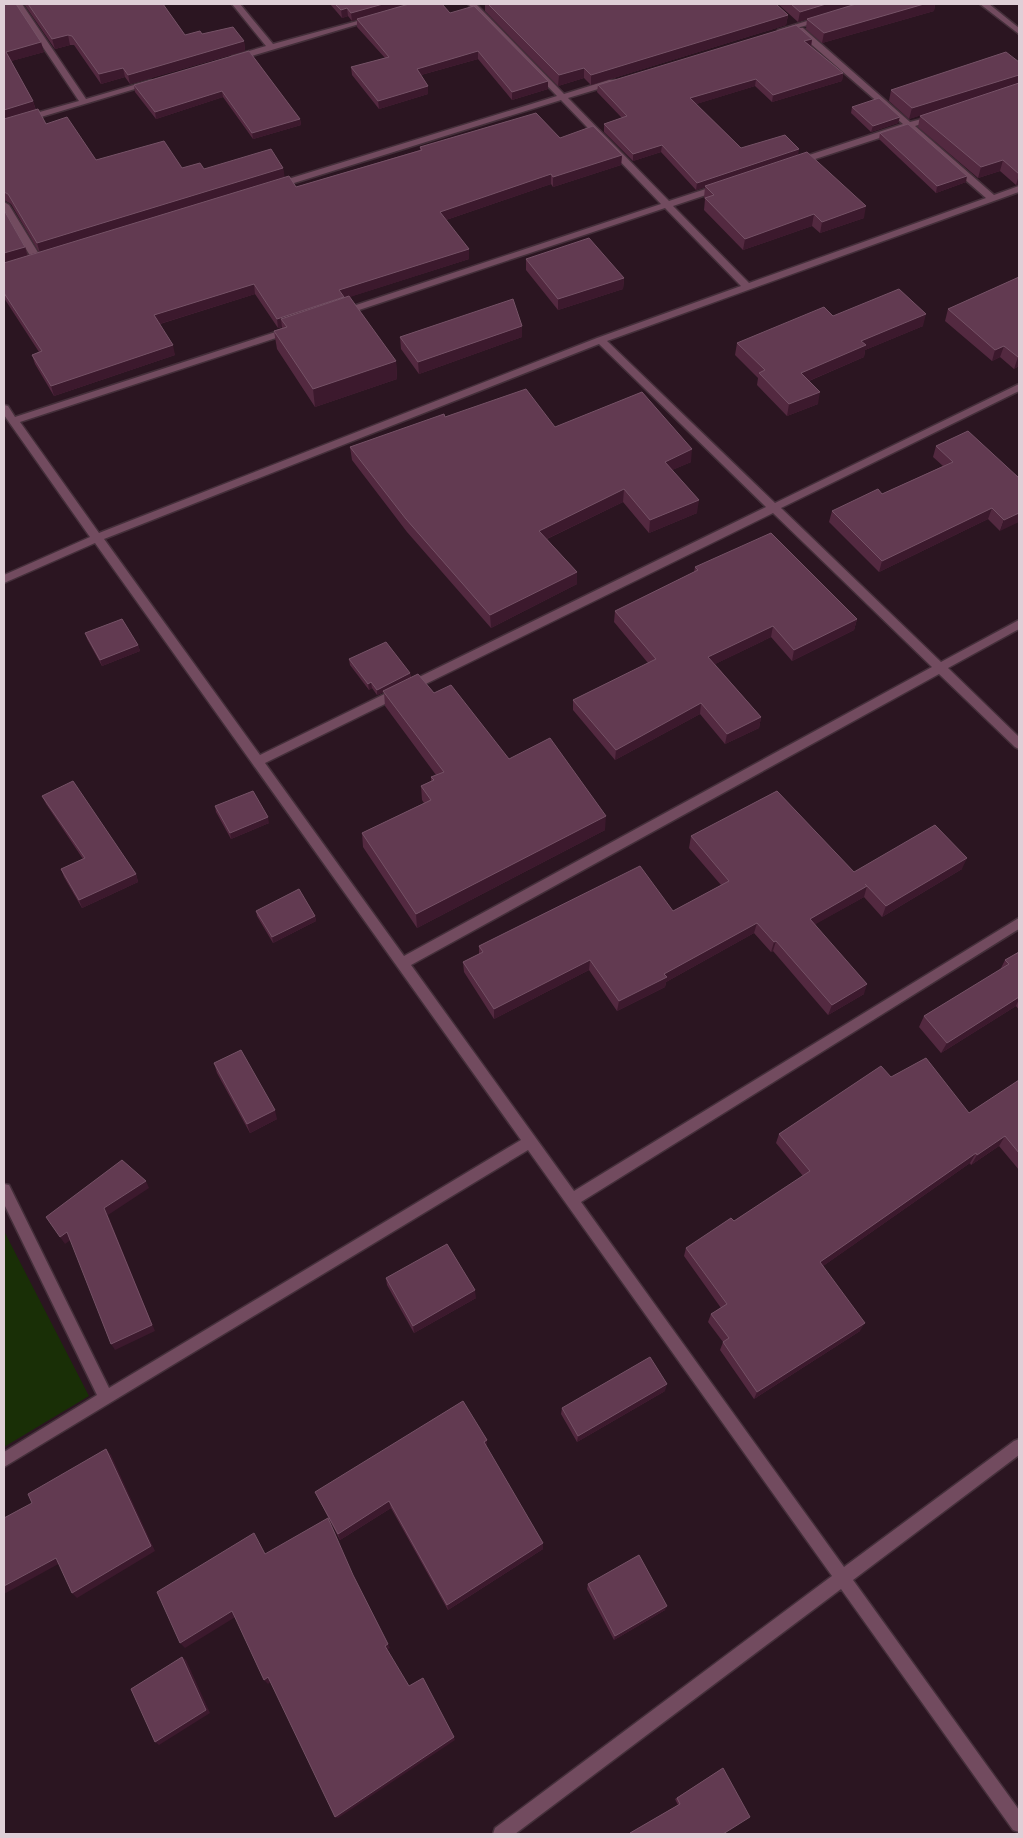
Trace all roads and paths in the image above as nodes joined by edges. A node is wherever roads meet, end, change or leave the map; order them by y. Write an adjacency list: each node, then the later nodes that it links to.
1 (18, 4): 15 (street)
2 (236, 4): 10 (street)
3 (472, 4): 14 (street)
4 (984, 4): 9 (street)
5 (833, 15): 7 (street)
6 (377, 18): 10 (street)
7 (792, 23): 8 (street); 18 (street)
8 (777, 32)
9 (1019, 32)
10 (272, 48): 11 (street)
11 (225, 61)
12 (159, 80): 15 (street)
13 (619, 80): 14 (street)
14 (563, 97): 22 (street); 25 (street)
15 (84, 102): 17 (street)
16 (946, 113): 18 (street)
17 (4, 125)
18 (910, 125): 19 (street); 23 (street)
19 (789, 165)
20 (733, 183): 25 (street)
21 (1019, 189): 23 (street)
22 (263, 190)
23 (992, 198): 27 (street)
24 (4, 205): 26 (street)
25 (668, 205): 27 (street); 28 (street)
26 (38, 259)
27 (747, 287): 30 (street)
28 (336, 315)
29 (298, 327): 33 (street)
30 (600, 340): 34 (street); 35 (street)
31 (1019, 387): 34 (street)
32 (4, 408): 33 (street)
33 (13, 422): 35 (street)
34 (774, 508): 38 (street); 40 (street)
35 (97, 538): 36 (street); 40 (street)
36 (4, 579)
37 (1019, 624): 38 (street)
38 (940, 668): 39 (street); 42 (street)
39 (1019, 744)
40 (257, 762): 42 (street)
41 (1019, 923): 45 (street)
42 (402, 964): 43 (street)
43 (530, 1142): 45 (street); 46 (street)
44 (4, 1190): 46 (street)
45 (572, 1200): 49 (street)
46 (106, 1398): 48 (street)
47 (1019, 1446): 49 (street)
48 (4, 1460)
49 (843, 1578): 50 (street); 51 (street)
50 (1019, 1824)
51 (501, 1834)

